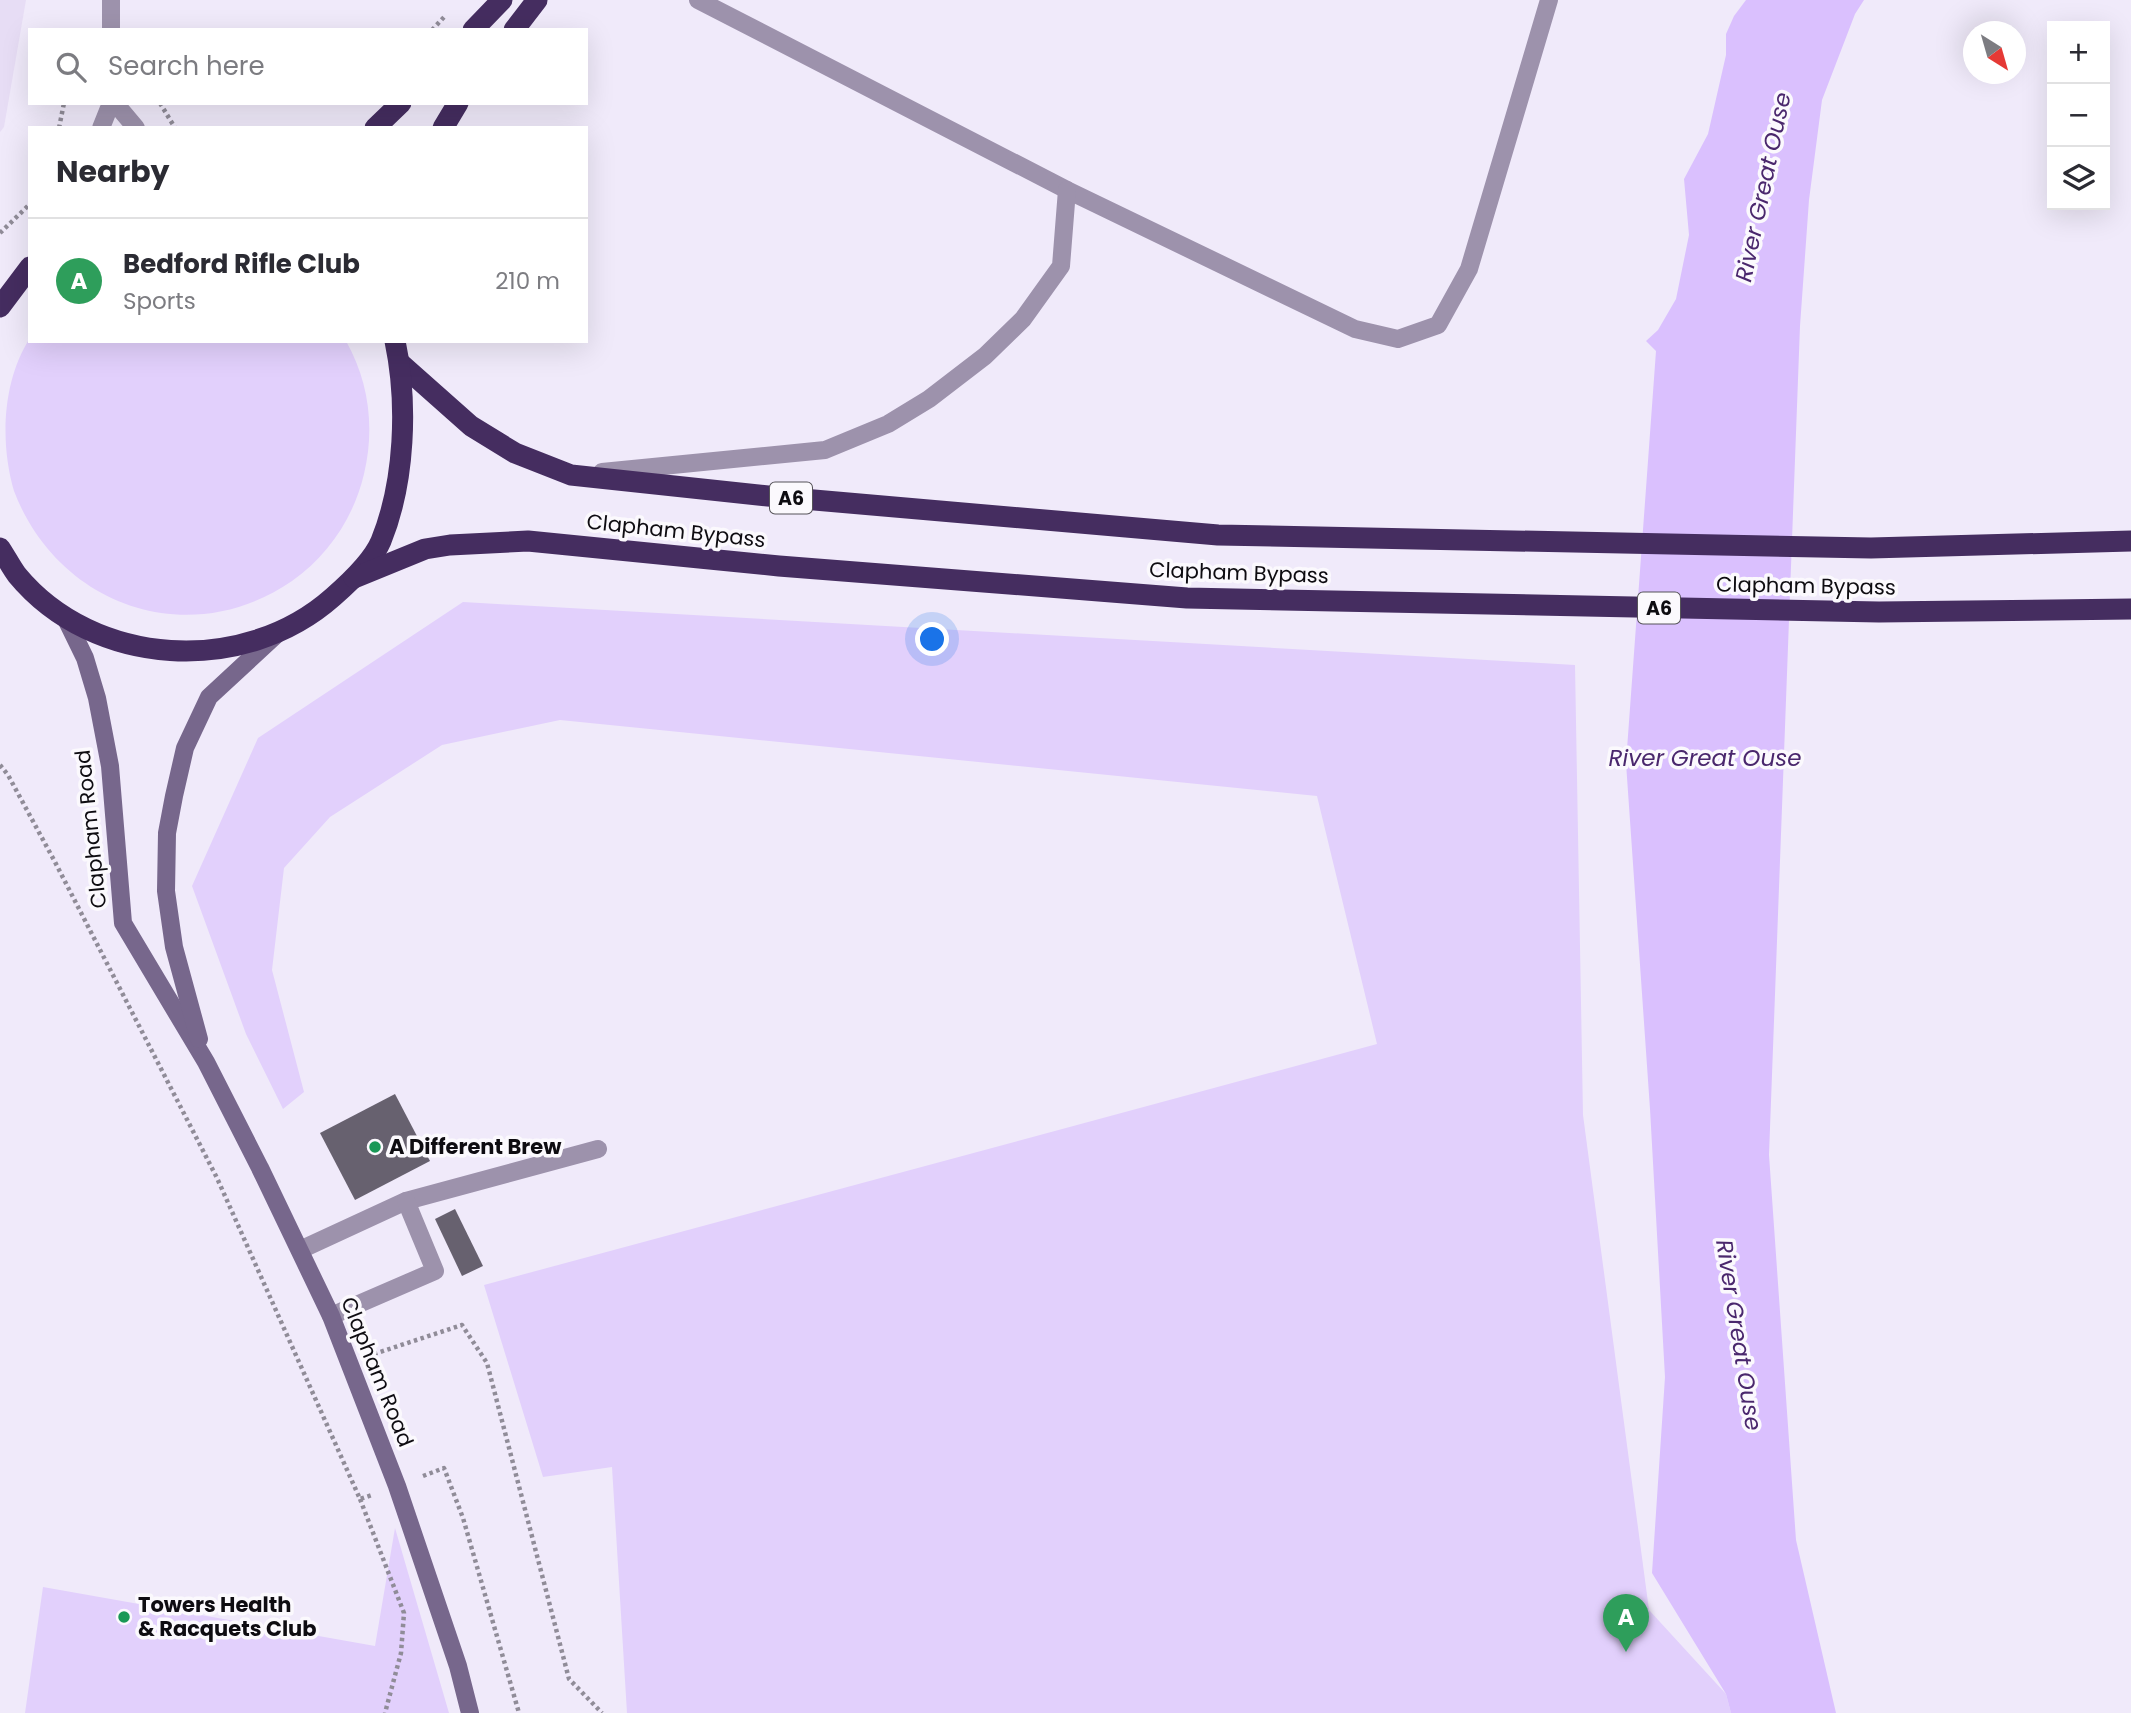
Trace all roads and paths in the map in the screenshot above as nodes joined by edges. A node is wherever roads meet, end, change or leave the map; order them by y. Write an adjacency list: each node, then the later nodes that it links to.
1 (111, 0): 6 (street)
2 (502, 0): 7 (highway)
3 (537, 0): 8 (highway)
4 (698, 0): 21 (street)
5 (1549, 0): 21 (street)
6 (111, 28)
7 (475, 28)
8 (516, 28)
9 (64, 105): 15 (path)
10 (112, 105): 16 (street)
11 (115, 105): 17 (street)
12 (161, 105): 18 (path)
13 (399, 105): 19 (highway)
14 (457, 105): 20 (highway)
15 (59, 126)
16 (102, 126)
17 (134, 126)
18 (175, 126)
19 (377, 126)
20 (444, 126)
21 (1067, 190): 28 (street)
22 (28, 206): 23 (path)
23 (0, 233)
24 (28, 270): 25 (highway)
25 (0, 307)
26 (395, 343): 27 (highway)
27 (400, 363): 28 (highway, Clapham Bypass / A6); 31 (highway)
28 (571, 475): 29 (highway, Clapham Bypass / A6)
29 (2131, 541)
30 (0, 548): 33 (highway)
31 (354, 578): 32 (highway, Clapham Bypass / A6); 34 (highway)
32 (2131, 609)
33 (65, 617): 34 (highway); 36 (street, Clapham Road)
34 (278, 633): 36 (street, Clapham Road)
35 (0, 765): 44 (path)
36 (206, 1062): 39 (street, Clapham Road)
37 (598, 1149): 38 (street)
38 (406, 1201): 39 (street); 40 (street)
39 (300, 1250): 40 (street, Clapham Road)
40 (331, 1315): 41 (street, Clapham Road)
41 (350, 1362): 46 (street, Clapham Road); 48 (path)
42 (417, 1478): 47 (path)
43 (376, 1494): 44 (path)
44 (360, 1499): 45 (path)
45 (385, 1713)
46 (470, 1713)
47 (519, 1713)
48 (603, 1713)

